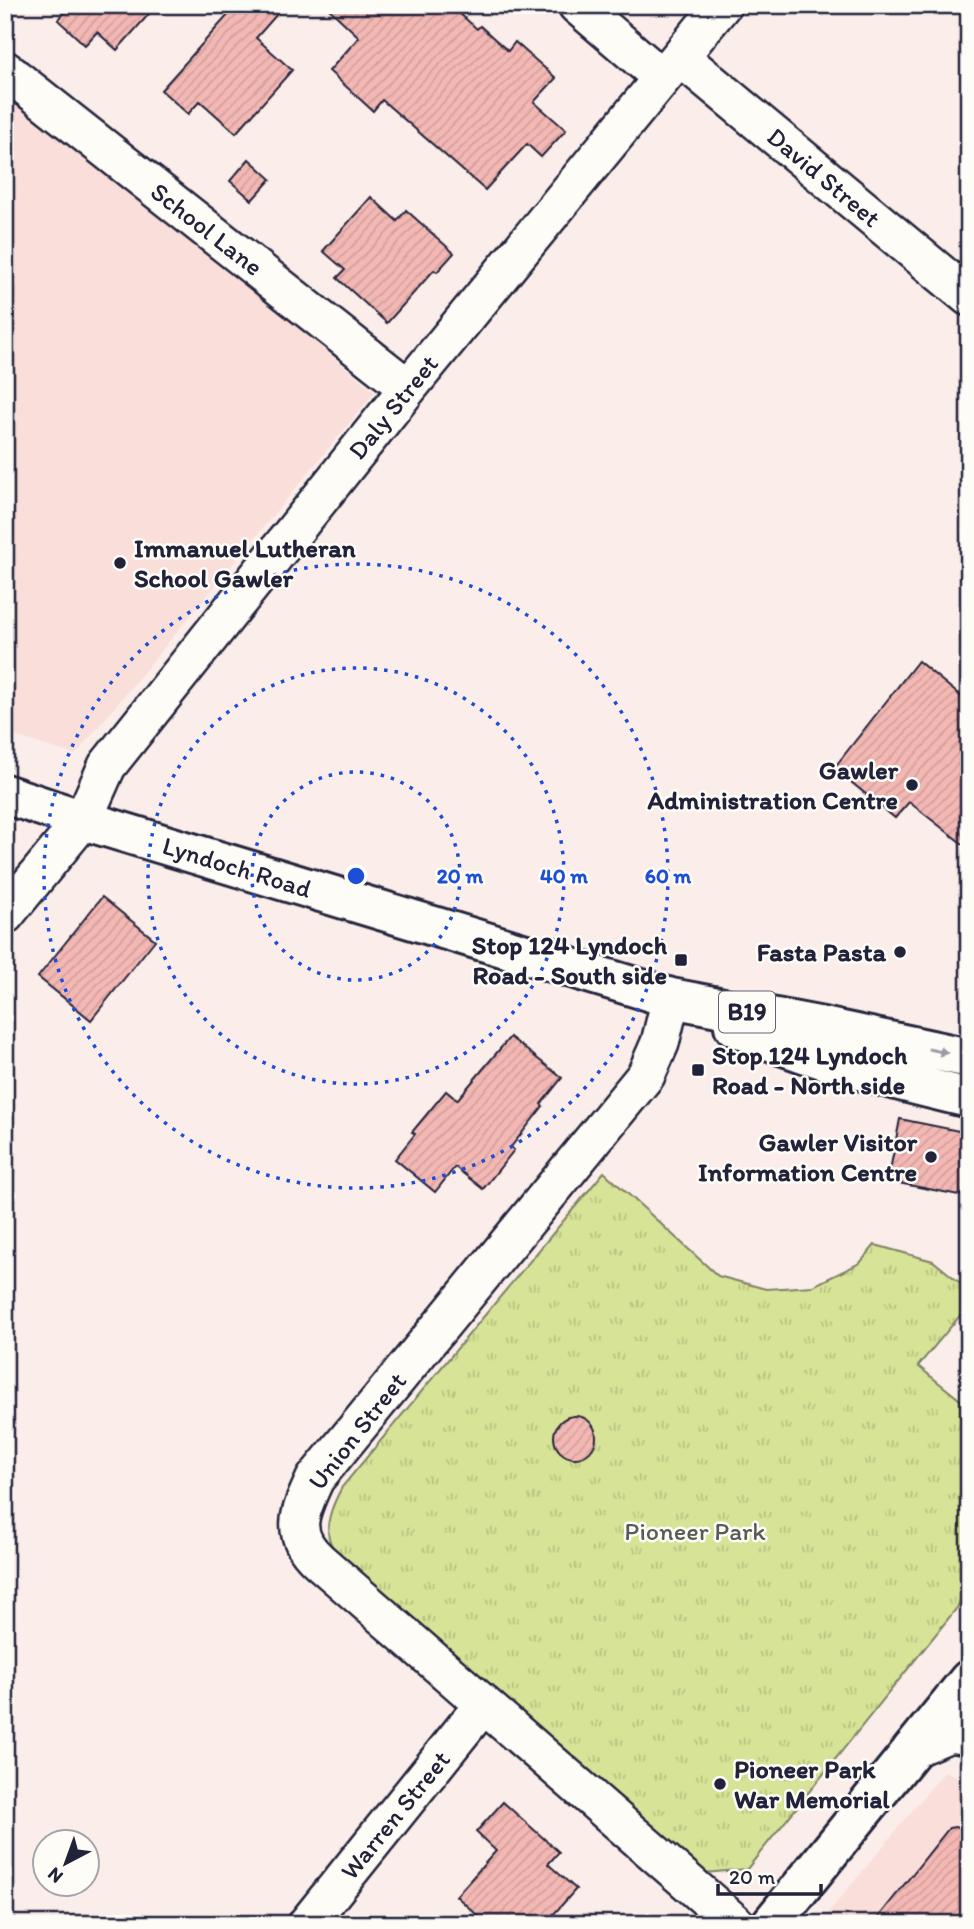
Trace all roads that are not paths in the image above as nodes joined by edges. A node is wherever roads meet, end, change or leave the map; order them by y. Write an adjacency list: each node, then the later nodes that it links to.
1 (577, 5): 3 (street, David Street)
2 (722, 5): 3 (street, Daly Street)
3 (671, 67): 5 (street, David Street); 6 (street, Daly Street)
4 (5, 70): 6 (street, School Lane)
5 (969, 297)
6 (408, 388): 8 (street, Daly Street)
7 (5, 794): 8 (main road, Lyndoch Road / B19)
8 (83, 820): 9 (street, Daly Street); 10 (main road, Lyndoch Road / B19)
9 (5, 915)
10 (671, 998): 11 (main road, Lyndoch Road / B19, one-way to 11); 12 (main road, Lyndoch Road / B19); 14 (street, Union Street)
11 (969, 1058)
12 (969, 1098)
13 (968, 1685): 16 (main road)
14 (483, 1705): 17 (street, Warren Street); 18 (street, Union Street)
15 (969, 1737): 16 (street)
16 (912, 1749): 19 (main road)
17 (307, 1924)
18 (736, 1924)
19 (771, 1924)

